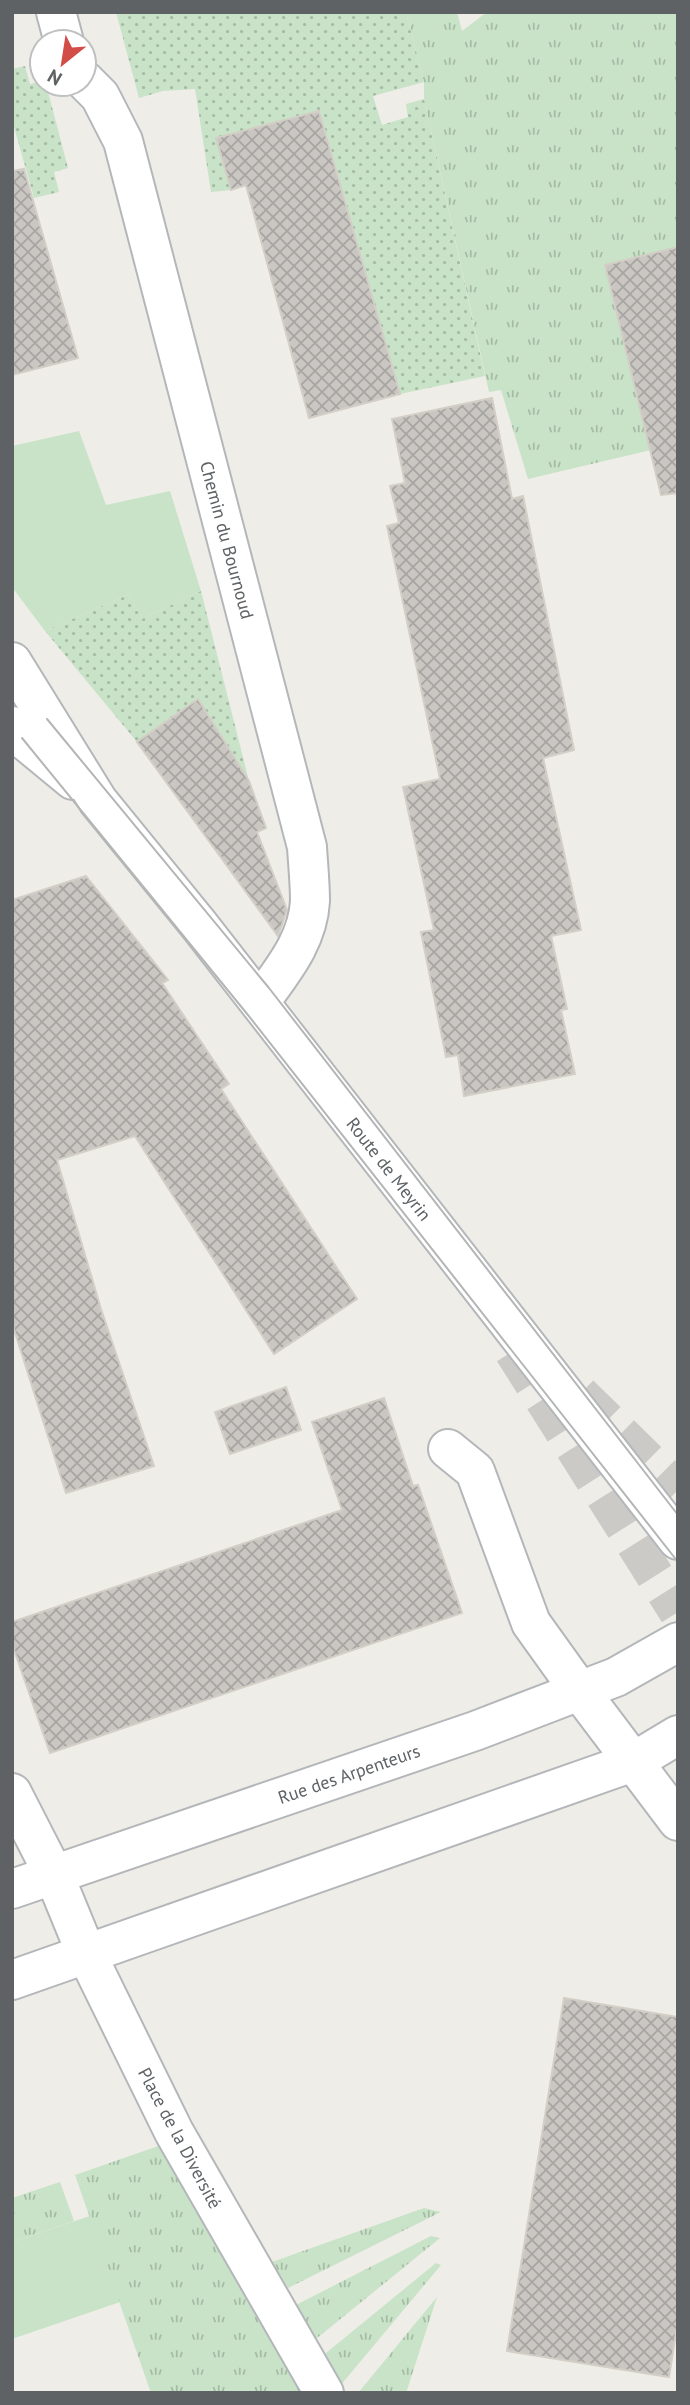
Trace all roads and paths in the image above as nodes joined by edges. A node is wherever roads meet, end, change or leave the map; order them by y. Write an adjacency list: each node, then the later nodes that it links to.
1 (98, 94): 5 (street, Chemin du Bournoud)
2 (12, 662): 4 (street, Route de Meyrin)
3 (12, 677): 4 (street)
4 (27, 728): 5 (street, Route de Meyrin)
5 (260, 1002): 7 (street, Route de Meyrin)
6 (448, 1450): 9 (street)
7 (678, 1540)
8 (678, 1642): 9 (street, Rue des Arpenteurs)
9 (579, 1690): 11 (street); 14 (street, Rue des Arpenteurs)
10 (678, 1735): 11 (street)
11 (633, 1762): 13 (street); 16 (street)
12 (12, 1794): 14 (street, Place de la Diversité)
13 (678, 1821)
14 (54, 1875): 15 (street, Rue des Arpenteurs); 16 (street, Place de la Diversité)
15 (12, 1889)
16 (86, 1953): 17 (street); 18 (street, Place de la Diversité)
17 (12, 1980)
18 (324, 2393)

